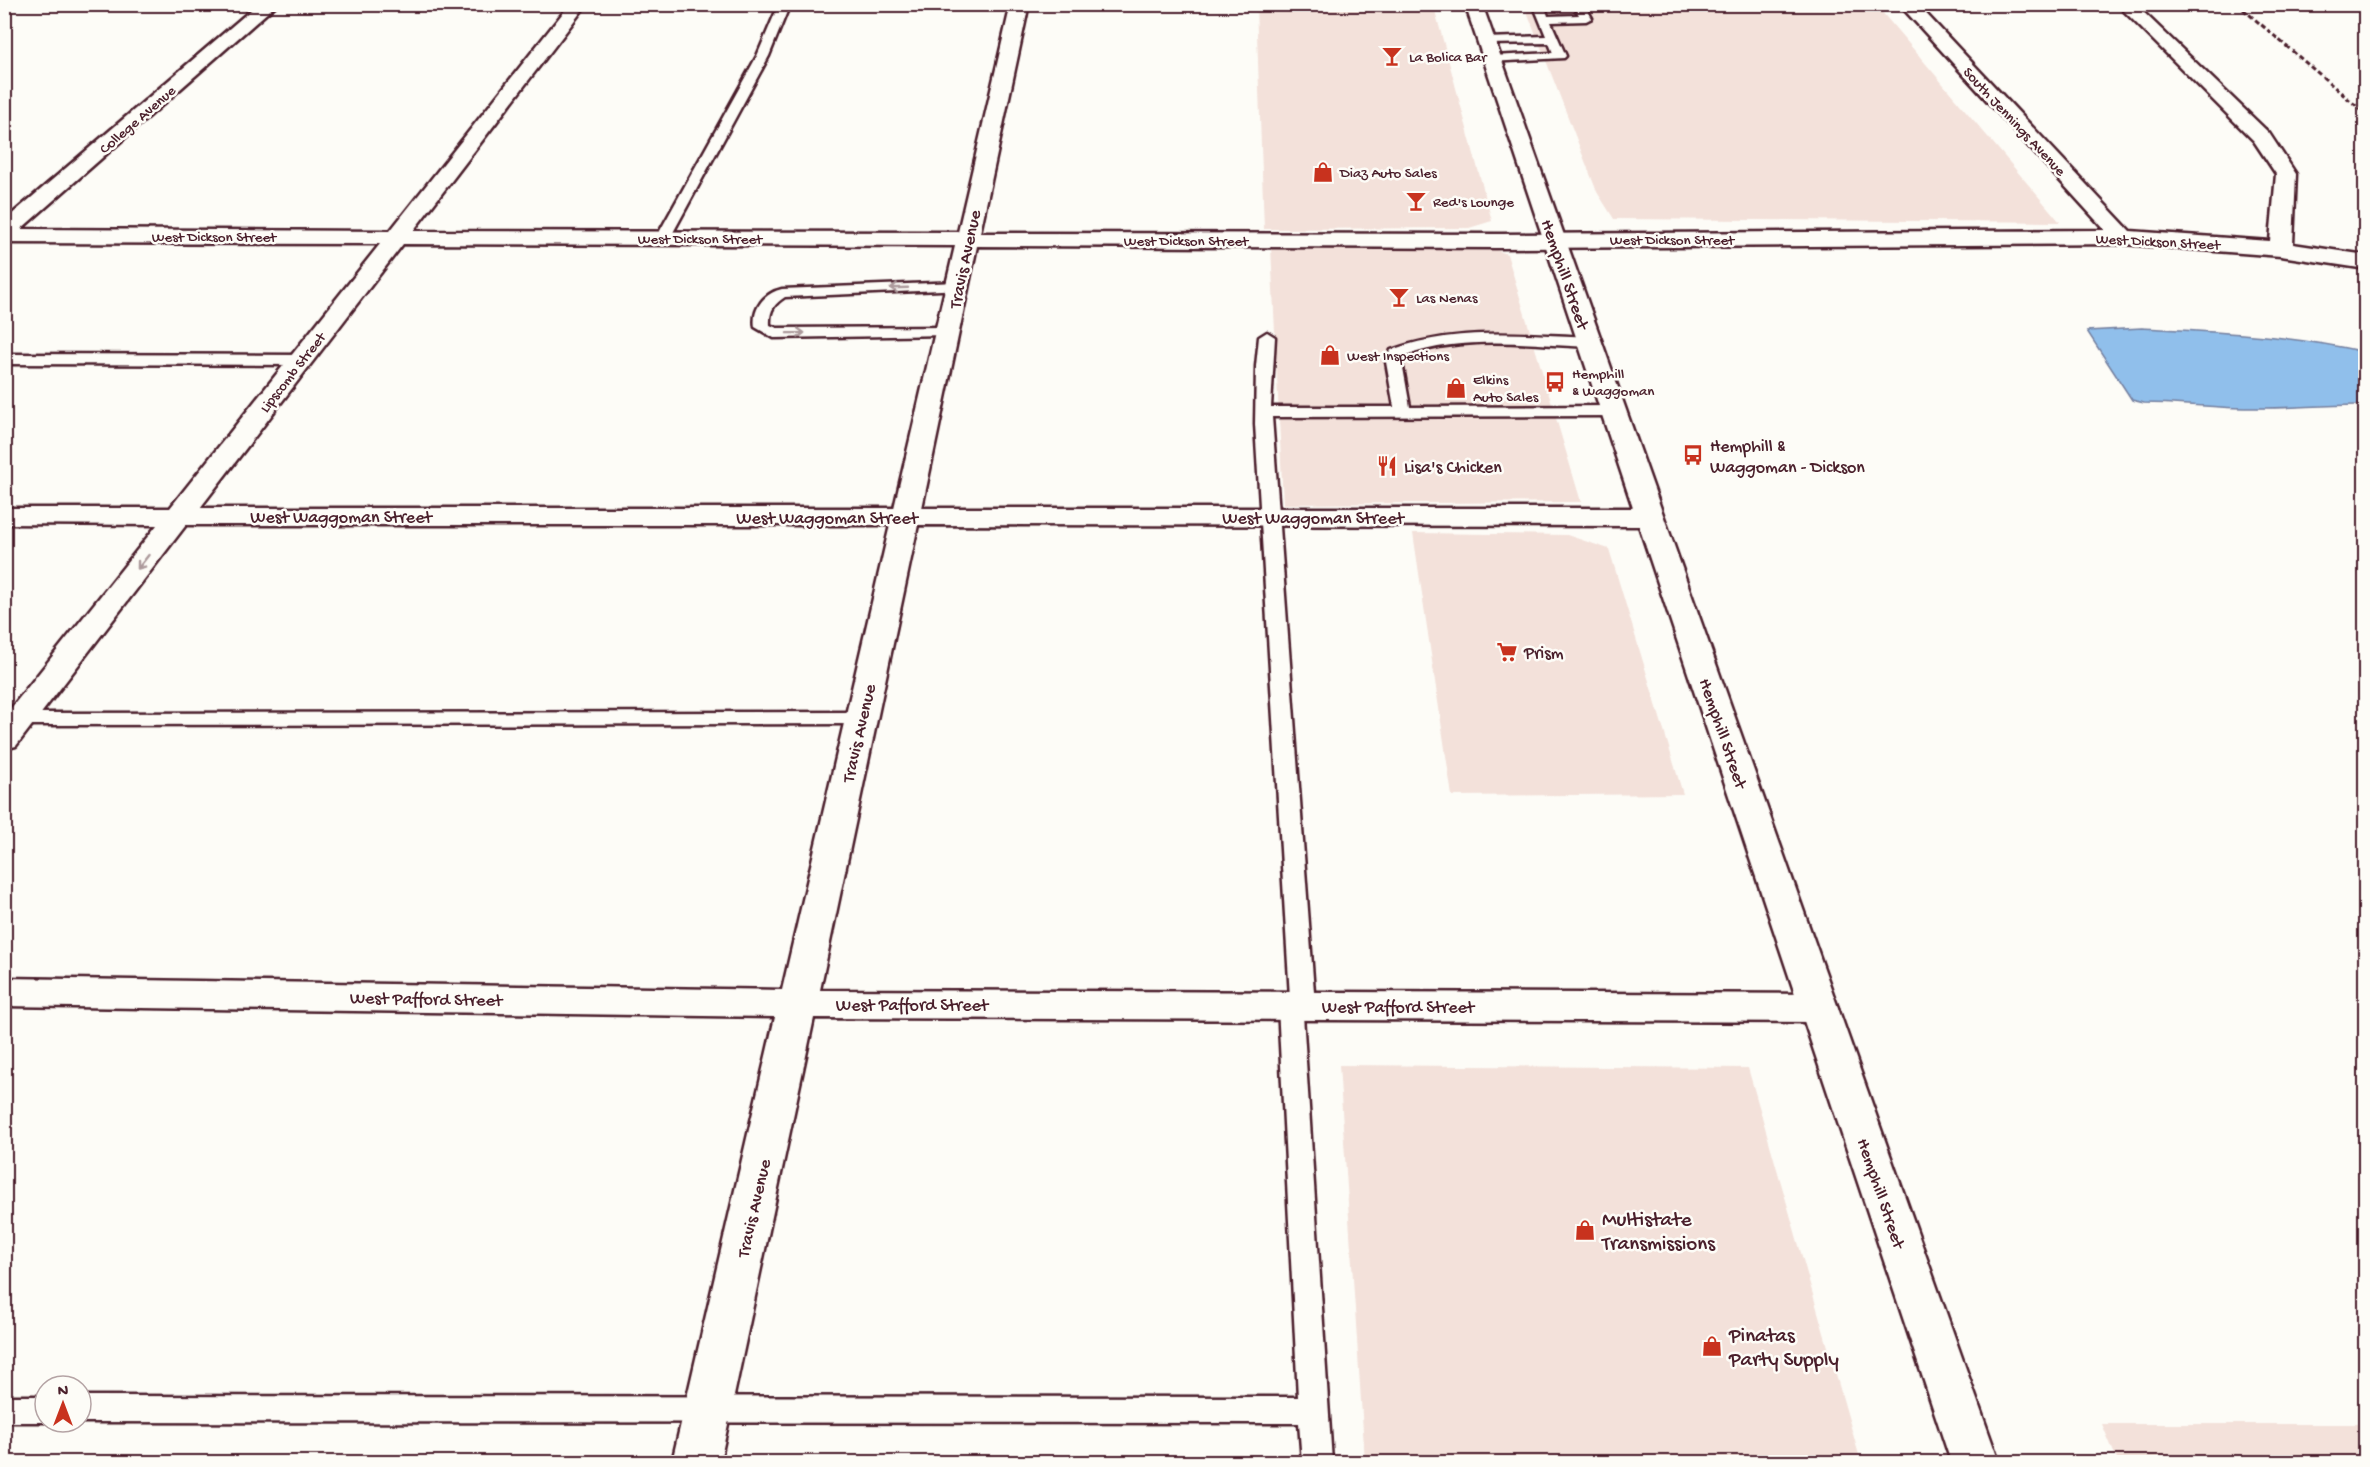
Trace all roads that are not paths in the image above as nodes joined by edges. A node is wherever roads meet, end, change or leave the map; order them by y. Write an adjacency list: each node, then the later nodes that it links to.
1 (269, 4): 13 (street, College Avenue)
2 (579, 4): 14 (street, Lipscomb Street)
3 (785, 4): 16 (lane)
4 (1020, 4): 17 (street, Travis Avenue)
5 (1473, 4): 12 (street, Hemphill Street)
6 (1538, 4): 10 (lane)
7 (1578, 4): 10 (lane)
8 (1907, 4): 15 (street, South Jennings Avenue)
9 (2125, 4): 19 (street)
10 (1544, 19): 11 (lane)
11 (1553, 39): 12 (lane); 12 (lane)
12 (1489, 51): 18 (street, Hemphill Street)
13 (4, 235): 14 (street, West Dickson Street)
14 (398, 237): 16 (street, West Dickson Street); 26 (street, Lipscomb Street)
15 (2123, 237): 18 (street, West Dickson Street); 19 (street, West Dickson Street)
16 (663, 238): 17 (street, West Dickson Street)
17 (968, 239): 18 (street, West Dickson Street); 21 (street, Travis Avenue)
18 (1554, 240): 24 (street, Hemphill Street)
19 (2281, 249): 20 (street, West Dickson Street)
20 (2366, 262)
21 (958, 286): 22 (street, Travis Avenue); 22 (lane, one-way to 22)
22 (948, 330): 32 (street, Travis Avenue)
23 (1267, 337): 29 (lane)
24 (1589, 342): 27 (lane); 28 (street, Hemphill Street)
25 (4, 359): 26 (lane)
26 (301, 360): 31 (street, Lipscomb Street)
27 (1402, 411): 28 (lane); 29 (lane)
28 (1613, 411): 34 (street, Hemphill Street)
29 (1264, 412): 33 (lane)
30 (4, 516): 31 (street, West Waggoman Street)
31 (179, 516): 32 (street, West Waggoman Street); 36 (street, Lipscomb Street, one-way to 36)
32 (906, 517): 33 (street, West Waggoman Street); 35 (street, Travis Avenue)
33 (1272, 517): 34 (street, West Waggoman Street); 39 (lane)
34 (1649, 517): 40 (street, Hemphill Street)
35 (862, 717): 36 (lane); 38 (street, Travis Avenue)
36 (12, 729)
37 (4, 992): 38 (street, West Pafford Street)
38 (798, 1004): 39 (street, West Pafford Street); 44 (street, Travis Avenue)
39 (1297, 1006): 40 (street, West Pafford Street); 45 (lane)
40 (1819, 1008): 48 (street, Hemphill Street)
41 (4, 1409): 42 (lane)
42 (33, 1409)
43 (93, 1409): 44 (lane)
44 (708, 1409): 45 (lane); 46 (street, Travis Avenue)
45 (1314, 1410): 47 (lane)
46 (696, 1462)
47 (1317, 1462)
48 (1975, 1462)

